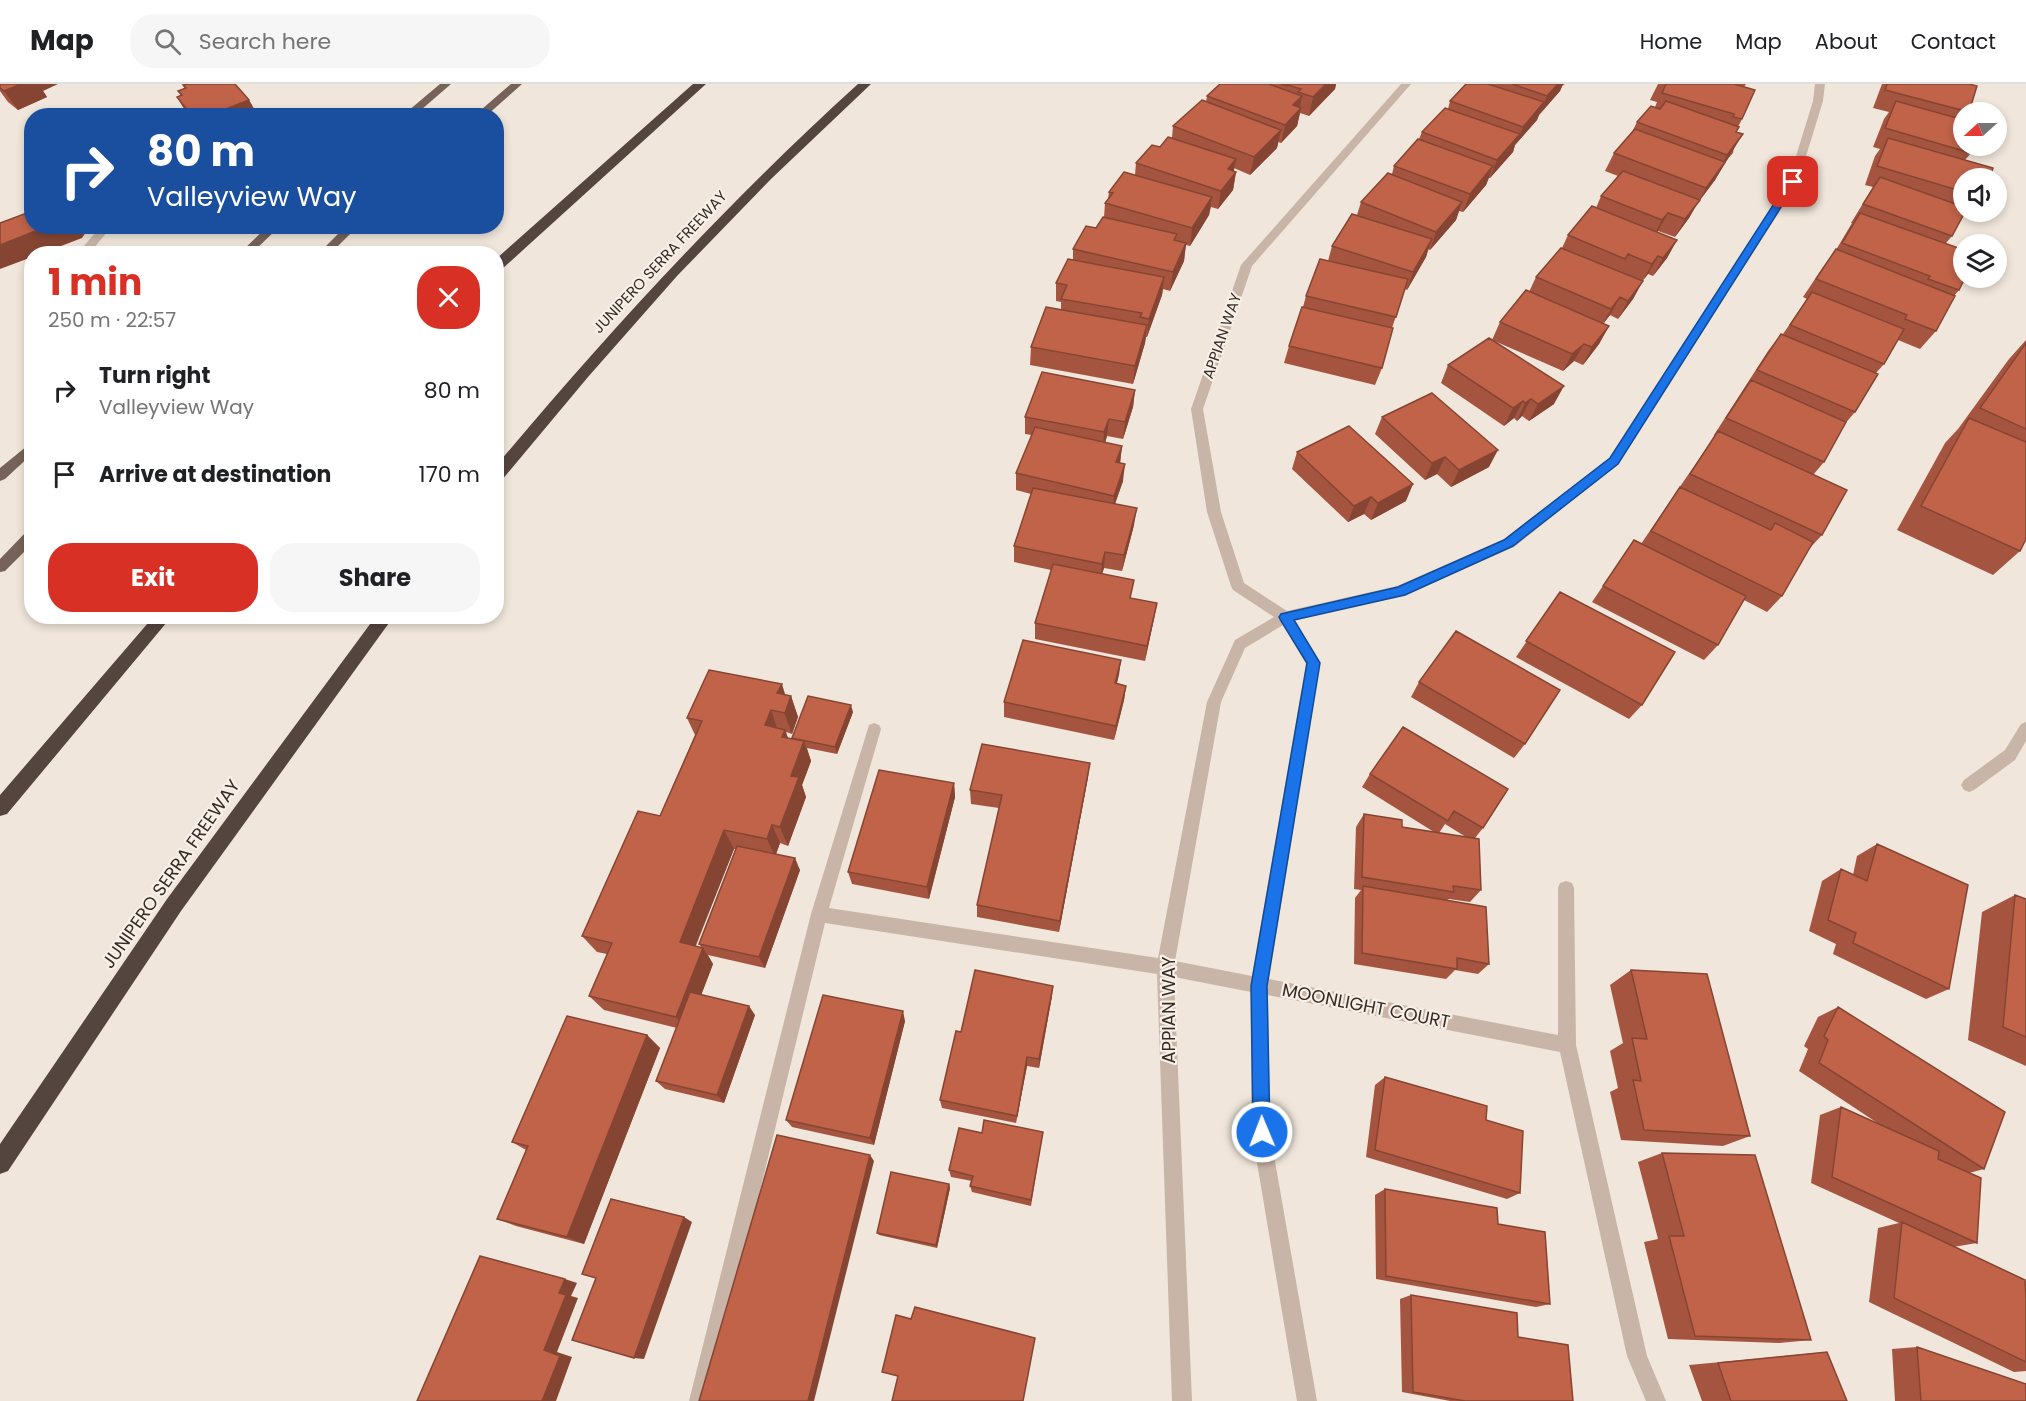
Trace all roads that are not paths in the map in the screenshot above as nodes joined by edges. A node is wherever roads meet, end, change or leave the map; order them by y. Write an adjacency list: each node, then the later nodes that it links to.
1 (446, 84): 7 (main road)
2 (517, 84): 8 (main road)
3 (700, 84): 15 (highway)
4 (865, 84): 17 (highway, JUNIPERO SERRA FREEWAY)
5 (1406, 84): 21 (street, APPIAN WAY)
6 (1820, 84): 21 (street)
7 (417, 108)
8 (488, 108)
9 (100, 234): 12 (street)
10 (266, 234): 13 (main road)
11 (344, 234): 14 (main road)
12 (89, 246)
13 (253, 246)
14 (332, 246)
15 (504, 260)
16 (24, 454): 18 (main road)
17 (504, 467)
18 (0, 476)
19 (24, 543): 20 (main road)
20 (0, 567)
21 (1285, 617): 30 (street, APPIAN WAY); 31 (street, APPIAN WAY)
22 (157, 624): 27 (highway)
23 (380, 624): 33 (highway, JUNIPERO SERRA FREEWAY)
24 (2026, 728): 26 (street)
25 (874, 729): 29 (street)
26 (1969, 784)
27 (0, 808)
28 (1566, 888): 32 (street)
29 (819, 914): 30 (street, MOONLIGHT COURT); 34 (street)
30 (1165, 967): 31 (street, MOONLIGHT COURT); 35 (street, APPIAN WAY)
31 (1259, 986): 32 (street, MOONLIGHT COURT); 36 (street, APPIAN WAY)
32 (1567, 1045): 37 (street)
33 (0, 1163)
34 (699, 1401)
35 (1182, 1401)
36 (1307, 1401)
37 (1656, 1401)

